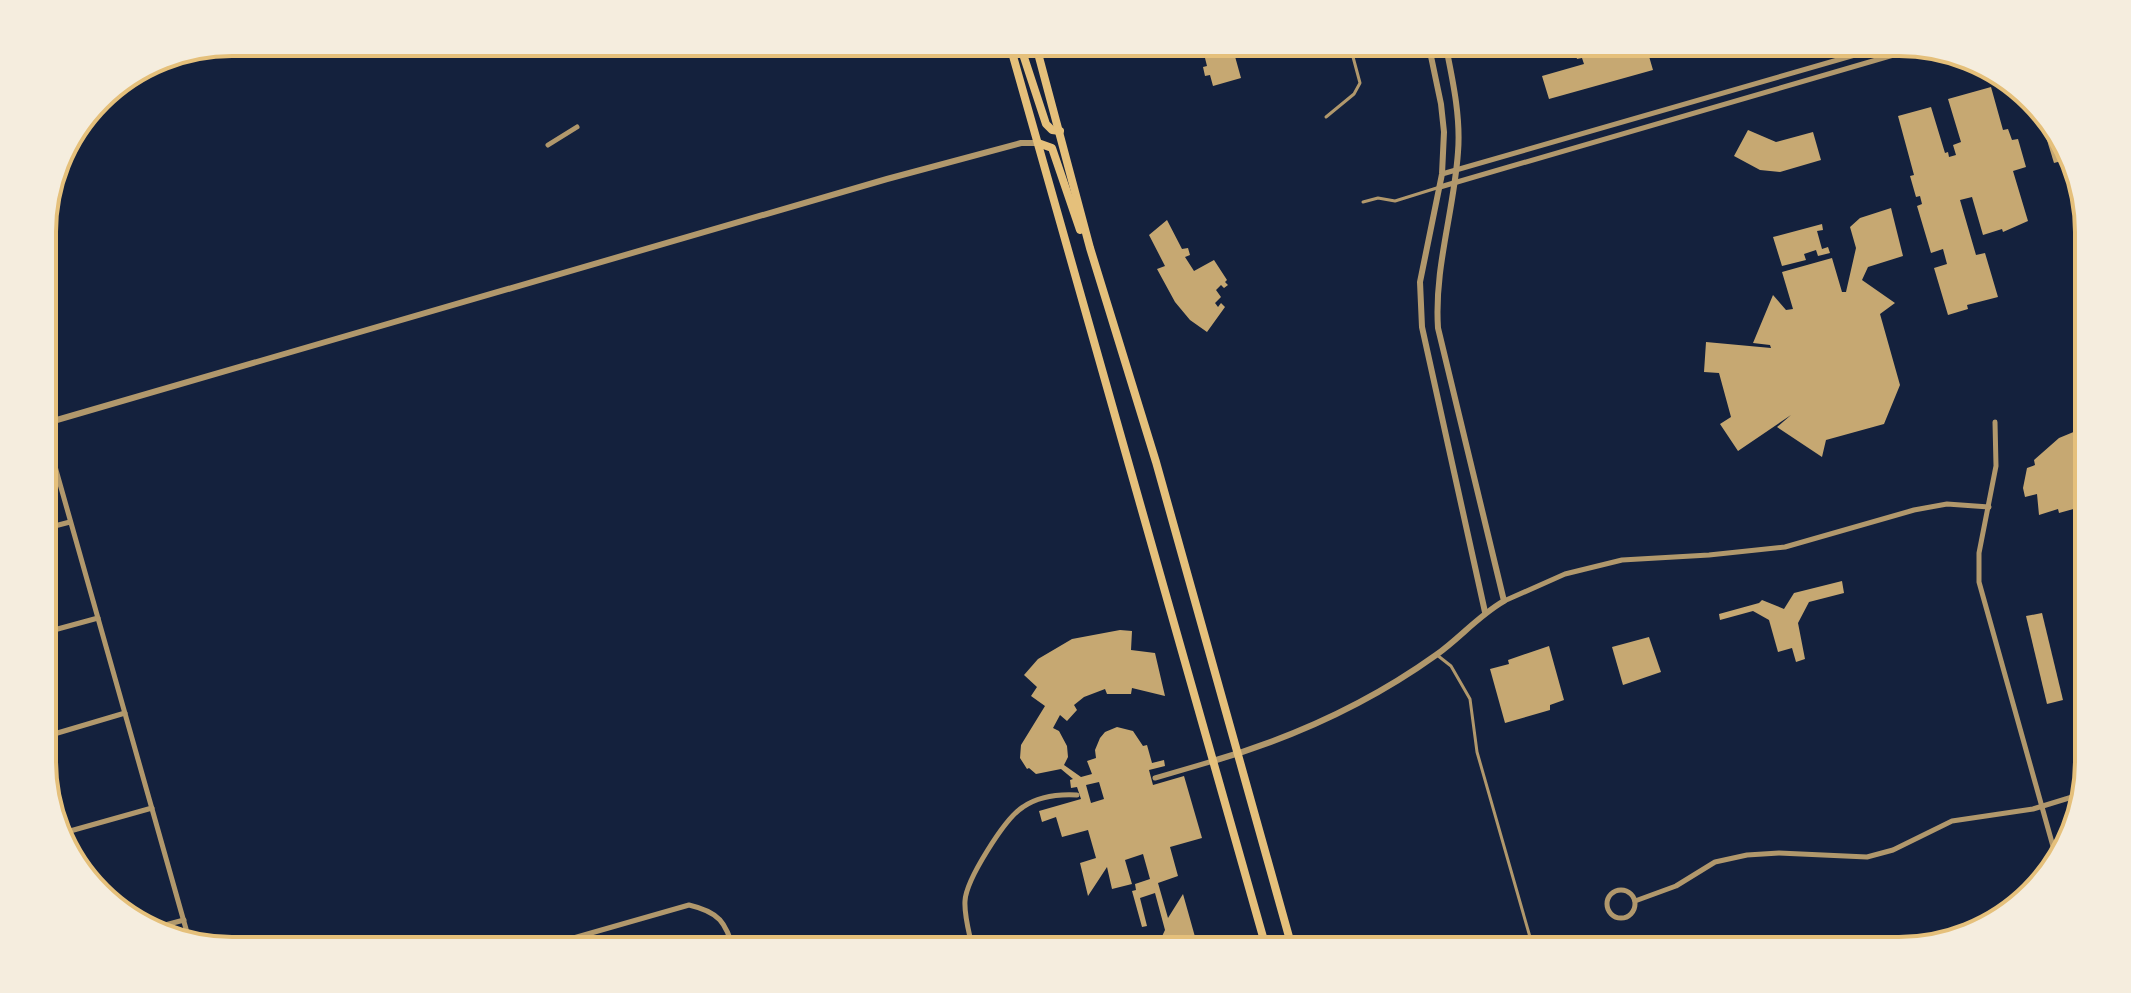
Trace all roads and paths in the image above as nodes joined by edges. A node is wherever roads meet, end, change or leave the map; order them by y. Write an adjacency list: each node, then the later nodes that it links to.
1 (1013, 56): 12 (main road)
2 (1024, 56): 11 (main road)
3 (1039, 56): 11 (main road)
4 (1353, 56): 9 (lane)
5 (1431, 56): 15 (street)
6 (1447, 56): 14 (street)
7 (1851, 56): 14 (street)
8 (1889, 56): 16 (street)
9 (1326, 117)
10 (577, 127): 13 (street)
11 (1060, 131): 19 (main road)
12 (1038, 143): 19 (main road); 20 (street); 34 (main road)
13 (548, 145)
14 (1456, 169): 15 (street); 16 (street)
15 (1442, 174): 17 (street)
16 (1455, 181): 17 (street); 26 (street)
17 (1440, 187): 18 (lane); 27 (street)
18 (1363, 202)
19 (1090, 248): 33 (main road)
20 (56, 420)
21 (1995, 422): 23 (street)
22 (56, 471): 24 (street)
23 (1989, 507): 26 (street); 38 (street)
24 (70, 522): 25 (street); 28 (street)
25 (56, 526)
26 (1504, 601): 27 (street)
27 (1485, 612): 30 (street)
28 (98, 618): 29 (street); 31 (street)
29 (56, 629)
30 (1437, 655): 33 (street); 51 (lane)
31 (125, 713): 32 (street); 39 (street)
32 (56, 733)
33 (1239, 753): 34 (street); 50 (main road)
34 (1213, 761): 35 (street); 49 (main road)
35 (1155, 778)
36 (1077, 795): 48 (street)
37 (2071, 797): 38 (street)
38 (2041, 807): 41 (street); 42 (street)
39 (152, 808): 40 (street); 43 (street)
40 (71, 831)
41 (2053, 846)
42 (1635, 901): 42 (street)
43 (184, 920): 44 (street); 45 (street)
44 (167, 925)
45 (187, 931)
46 (577, 937): 47 (street)
47 (730, 937)
48 (971, 937)
49 (1263, 937)
50 (1289, 937)
51 (1530, 937)

